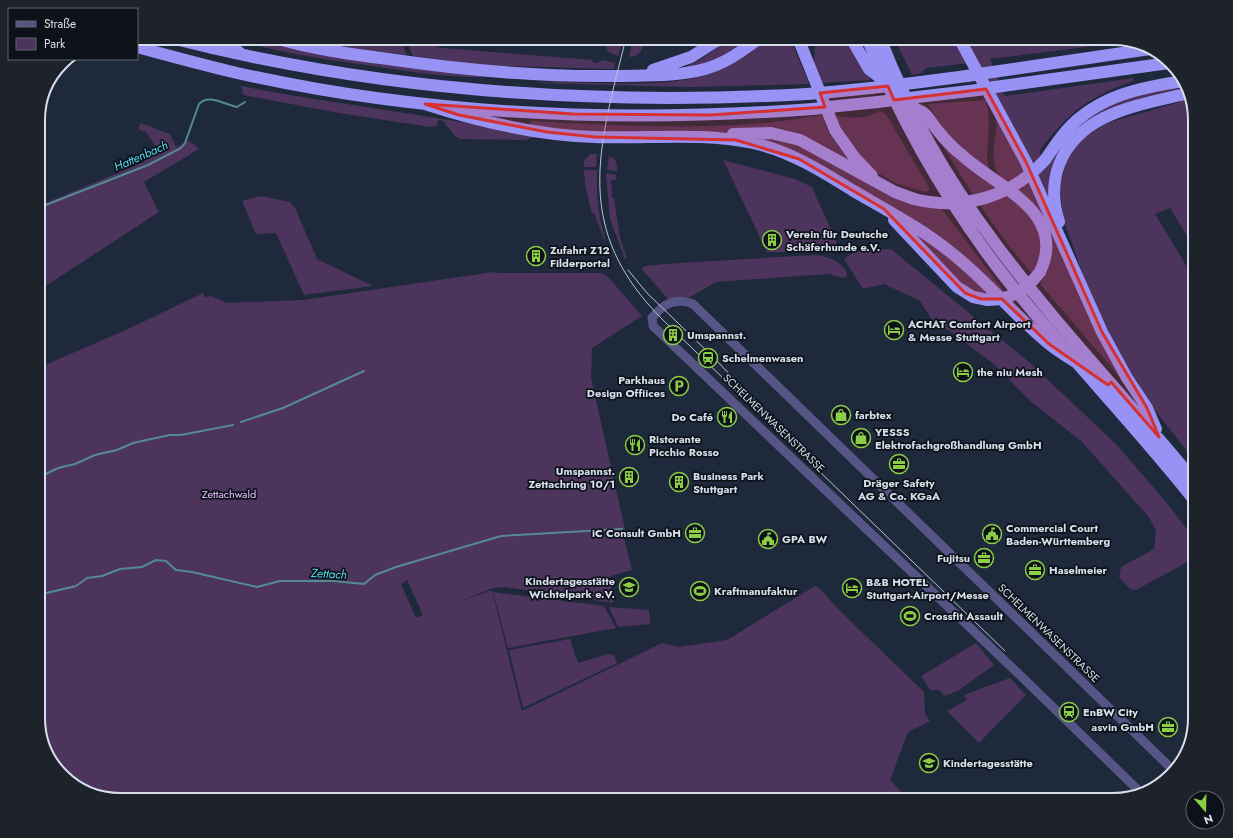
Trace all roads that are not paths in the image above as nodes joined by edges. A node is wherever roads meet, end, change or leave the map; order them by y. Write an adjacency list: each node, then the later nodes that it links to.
1 (201, 45): 13 (highway)
2 (229, 45): 13 (highway)
3 (306, 45): 16 (highway)
4 (712, 45): 16 (highway)
5 (750, 45): 16 (highway)
6 (801, 45): 24 (highway)
7 (855, 45): 17 (highway)
8 (870, 45): 17 (highway)
9 (883, 45): 22 (highway)
10 (963, 45): 26 (highway)
11 (138, 47): 21 (highway)
12 (1140, 50): 13 (highway, bridge)
13 (243, 55)
14 (1163, 64): 21 (highway, bridge)
15 (1172, 74): 19 (highway)
16 (626, 76)
17 (886, 82): 27 (highway)
18 (1177, 82): 19 (highway)
19 (1139, 89): 24 (highway, bridge)
20 (1183, 95): 26 (highway)
21 (425, 104): 23 (highway)
22 (910, 106): 25 (highway, bridge); 28 (highway)
23 (686, 137): 24 (highway); 25 (highway)
24 (878, 182)
25 (884, 209): 27 (highway)
26 (1065, 251): 28 (highway)
27 (1082, 366): 30 (highway)
28 (1159, 437): 29 (highway)
29 (1188, 473)
30 (1188, 493)
31 (1170, 767): 32 (street, SCHELMENWASENSTRASSE)
32 (1137, 789)

